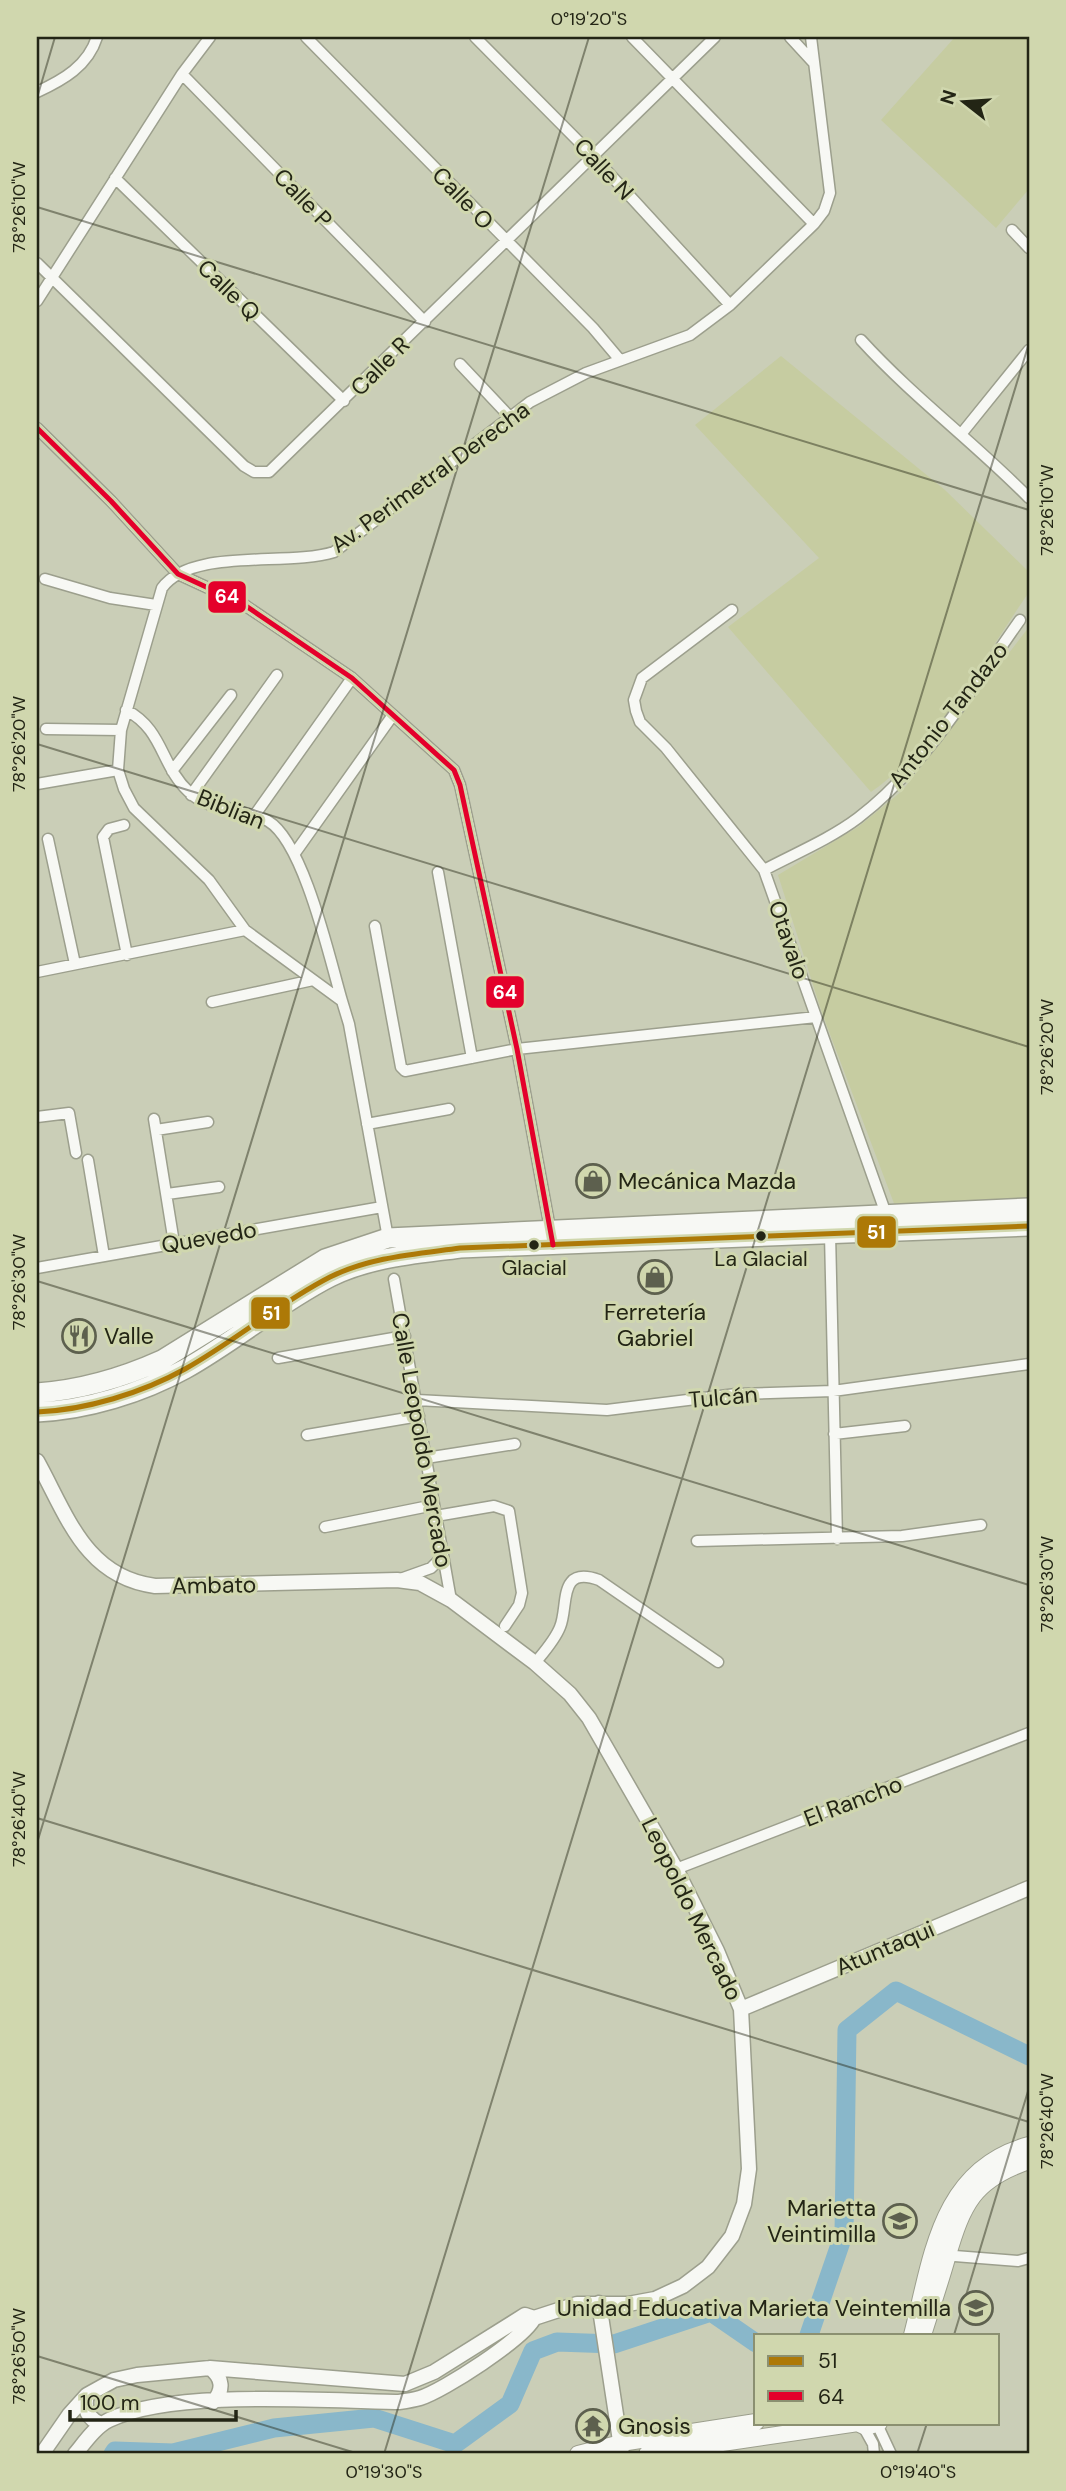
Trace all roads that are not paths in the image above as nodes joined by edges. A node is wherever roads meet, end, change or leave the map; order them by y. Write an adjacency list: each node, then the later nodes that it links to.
1 (97, 37): 12 (street)
2 (210, 37): 10 (street)
3 (306, 37): 17 (street, Calle O)
4 (475, 37): 13 (street, Calle N)
5 (632, 37): 11 (street)
6 (715, 37): 11 (street, Calle R)
7 (790, 37): 9 (street)
8 (811, 37): 9 (street, Av. Perimetral Derecha)
9 (813, 62): 15 (street, Av. Perimetral Derecha)
10 (182, 74): 14 (street); 23 (street, Calle P)
11 (672, 77): 13 (street, Calle R); 15 (street)
12 (37, 92)
13 (594, 157): 17 (street, Calle R); 22 (street, Calle N)
14 (115, 178): 20 (street); 28 (street, Calle Q)
15 (814, 224): 22 (street, Av. Perimetral Derecha)
16 (1012, 230): 18 (street)
17 (506, 242): 23 (street, Calle R); 26 (street, Calle O)
18 (1029, 248)
19 (37, 264): 20 (street, Calle R)
20 (53, 277): 21 (street); 28 (street, Calle R)
21 (37, 301)
22 (730, 305): 26 (street, Av. Perimetral Derecha)
23 (425, 322): 28 (street, Calle R)
24 (861, 340): 31 (street)
25 (1029, 350): 31 (street)
26 (620, 360): 29 (street, Av. Perimetral Derecha)
27 (460, 364): 29 (street)
28 (344, 401)
29 (509, 416): 33 (street, Av. Perimetral Derecha)
30 (37, 428): 33 (street)
31 (962, 433): 32 (street)
32 (1029, 498)
33 (178, 574): 35 (street); 39 (street)
34 (45, 579): 35 (street)
35 (156, 606): 41 (street)
36 (732, 610): 53 (street, Otavalo)
37 (1020, 621): 53 (street, Antonio Tandazo)
38 (277, 675): 48 (street)
39 (352, 678): 42 (street); 49 (street)
40 (231, 695): 46 (street)
41 (126, 710): 44 (street); 46 (street, Biblian)
42 (393, 715): 52 (street); 64 (street)
43 (46, 729): 44 (street)
44 (121, 730): 45 (street)
45 (118, 769): 47 (street); 56 (street)
46 (172, 771): 48 (street, Biblian)
47 (37, 784)
48 (191, 795): 49 (street, Biblian)
49 (254, 816): 52 (street, Biblian)
50 (124, 825): 57 (street)
51 (48, 839): 58 (street)
52 (295, 853): 61 (street, Biblian)
53 (764, 870): 63 (street, Otavalo)
54 (438, 872): 65 (street)
55 (374, 926): 65 (street)
56 (245, 930): 57 (street); 60 (street)
57 (127, 955): 58 (street)
58 (75, 964): 59 (street)
59 (37, 971)
60 (313, 980): 61 (street); 62 (street)
61 (342, 1001): 69 (street)
62 (212, 1002)
63 (816, 1017): 64 (street); 76 (street, Otavalo)
64 (517, 1049): 65 (street); 79 (street)
65 (472, 1058)
66 (449, 1109): 69 (street)
67 (37, 1117): 70 (street)
68 (208, 1122): 73 (street)
69 (367, 1124): 74 (street)
70 (76, 1153)
71 (88, 1160): 82 (street)
72 (219, 1187): 73 (street)
73 (167, 1194): 81 (street)
74 (382, 1207): 80 (street); 81 (street, Quevedo)
75 (1029, 1208): 76 (highway)
76 (886, 1214): 79 (highway)
77 (1029, 1226): 78 (highway)
78 (830, 1234): 79 (highway); 88 (street)
79 (551, 1237): 80 (highway); 91 (highway)
80 (388, 1238): 89 (highway)
81 (174, 1243): 82 (street, Quevedo)
82 (104, 1256): 83 (street, Quevedo)
83 (37, 1268)
84 (394, 1279): 85 (street, Calle Leopoldo Mercado)
85 (405, 1336): 86 (street); 90 (street, Calle Leopoldo Mercado)
86 (278, 1358)
87 (1029, 1364): 88 (street, Tulcán)
88 (833, 1391): 90 (street, Tulcán); 94 (street)
89 (37, 1393)
90 (417, 1400): 92 (street, Calle Leopoldo Mercado)
91 (37, 1412)
92 (419, 1416): 95 (street); 97 (street, Calle Leopoldo Mercado)
93 (905, 1426): 94 (street)
94 (834, 1434): 102 (street)
95 (307, 1435)
96 (515, 1444): 97 (street)
97 (426, 1458): 99 (street, Calle Leopoldo Mercado)
98 (37, 1461): 105 (street, Ambato)
99 (435, 1511): 101 (street); 104 (street, Calle Leopoldo Mercado); 107 (street)
100 (981, 1525): 102 (street)
101 (325, 1527)
102 (837, 1539): 103 (street)
103 (697, 1541)
104 (442, 1557): 105 (street); 106 (street, Calle Leopoldo Mercado)
105 (397, 1580): 106 (street, Ambato)
106 (451, 1600): 109 (street, Leopoldo Mercado)
107 (505, 1626)
108 (718, 1662): 109 (street)
109 (535, 1663): 111 (street, Leopoldo Mercado)
110 (1029, 1733): 111 (street, El Rancho)
111 (676, 1869): 113 (street, Leopoldo Mercado)
112 (1029, 1888): 113 (street, Atuntaqui)
113 (741, 2009): 118 (street, Leopoldo Mercado)
114 (1029, 2145): 116 (main road)
115 (1029, 2161): 116 (main road)
116 (941, 2254): 117 (street); 120 (main road); 121 (main road)
117 (1029, 2258)
118 (599, 2303): 119 (street, Leopoldo Mercado); 128 (street)
119 (534, 2318): 122 (street, Leopoldo Mercado); 124 (street)
120 (912, 2334)
121 (923, 2334)
122 (210, 2368): 123 (street, Leopoldo Mercado); 124 (street)
123 (87, 2395): 126 (street); 130 (street)
124 (213, 2402): 126 (street)
125 (754, 2422): 128 (main road)
126 (101, 2424): 131 (street)
127 (867, 2424): 132 (main road); 133 (street); 134 (street)
128 (622, 2449): 129 (main road)
129 (588, 2453)
130 (42, 2454)
131 (75, 2454)
132 (647, 2454)
133 (874, 2454)
134 (891, 2454)

